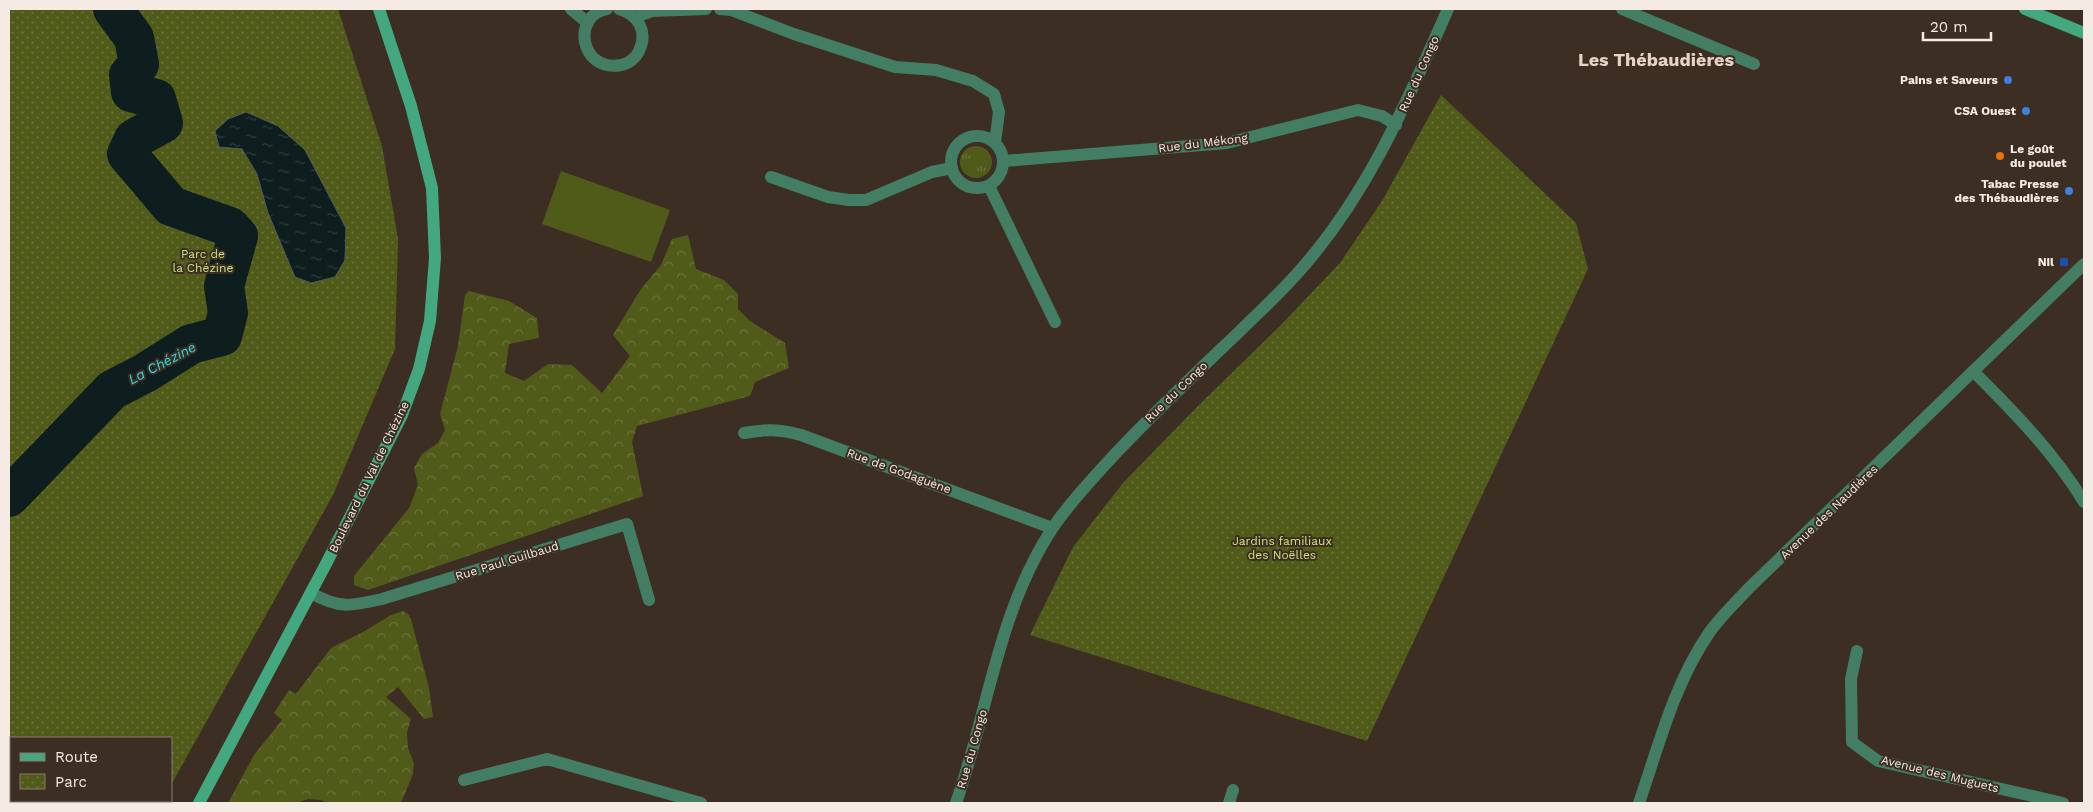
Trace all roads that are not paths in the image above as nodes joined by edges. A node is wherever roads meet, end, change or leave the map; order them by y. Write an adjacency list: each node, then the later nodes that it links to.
1 (379, 9): 26 (street, Boulevard du Val de Chézine)
2 (571, 9): 11 (street)
3 (607, 9): 11 (street)
4 (619, 9): 10 (street)
5 (706, 9): 10 (street)
6 (720, 9): 15 (street)
7 (1448, 9): 14 (street, Rue du Congo)
8 (1622, 9): 13 (street)
9 (2025, 9): 12 (street)
10 (635, 17): 11 (street)
11 (588, 22)
12 (2084, 33)
13 (1754, 64)
14 (1396, 125): 16 (street, Rue du Mékong); 25 (street, Rue du Congo)
15 (995, 143): 16 (street); 17 (street)
16 (1004, 161): 19 (street)
17 (952, 168): 18 (street); 19 (street)
18 (771, 177)
19 (989, 186): 21 (street)
20 (2084, 264): 22 (street, Avenue des Naudières)
21 (1055, 322)
22 (1974, 372): 24 (street); 35 (street, Avenue des Naudières)
23 (744, 434): 25 (street, Rue de Godaguène)
24 (2084, 502)
25 (1052, 528): 33 (street, Rue du Congo)
26 (311, 593): 27 (street, Rue Paul Guilbaud); 31 (street, Boulevard du Val de Chézine)
27 (649, 600)
28 (1857, 651): 36 (street, Avenue des Muguets)
29 (464, 780): 32 (street)
30 (1234, 790): 34 (street)
31 (199, 803)
32 (702, 803)
33 (956, 803)
34 (1230, 803)
35 (1640, 803)
36 (2062, 803)

